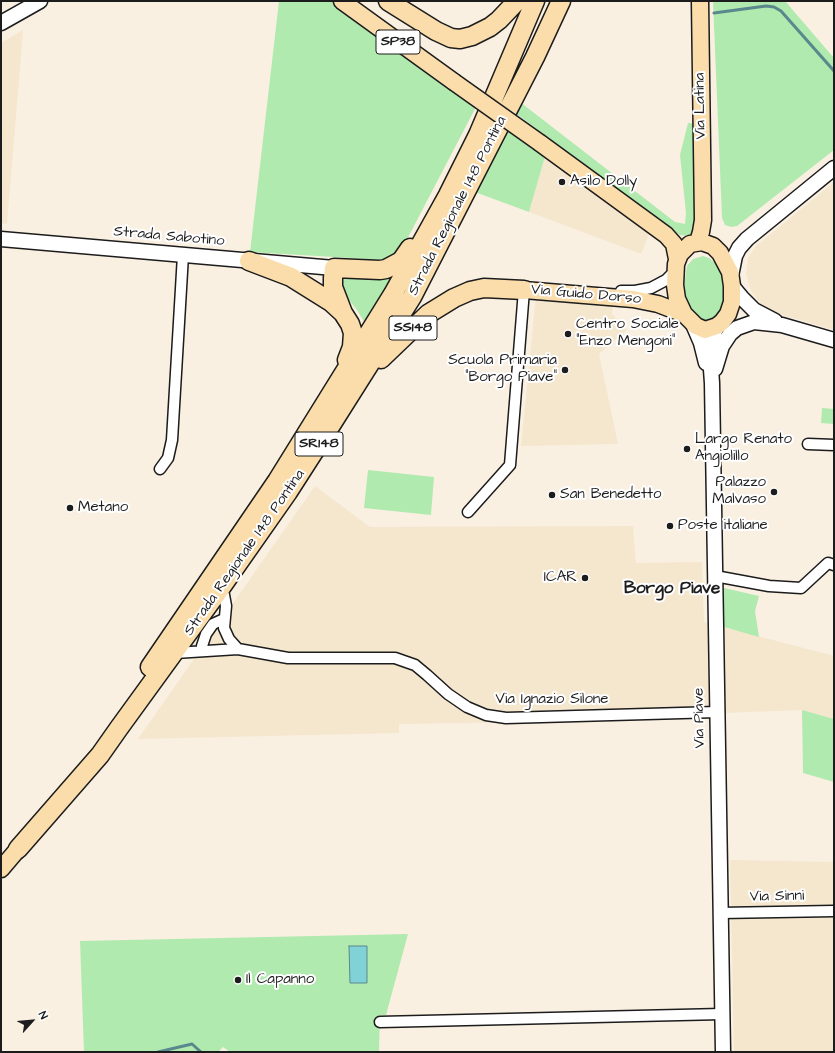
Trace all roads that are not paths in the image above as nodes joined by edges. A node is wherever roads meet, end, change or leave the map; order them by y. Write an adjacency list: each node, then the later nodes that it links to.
1 (40, 1): 8 (main road)
2 (342, 1): 12 (main road, SP38, bridge)
3 (388, 1): 4 (highway)
4 (517, 1)
5 (535, 1): 10 (highway, Strada Regionale 148 Pontina / SR148)
6 (561, 1): 32 (highway, Strada Regionale 148 Pontina / SR148)
7 (700, 1): 11 (main road, Via Latina)
8 (1, 23)
9 (834, 168): 13 (main road)
10 (448, 195): 20 (highway); 31 (highway, Strada Regionale 148 Pontina / SR148)
11 (702, 212): 15 (main road, Via Latina); 16 (main road, Via Latina)
12 (659, 230): 15 (main road, SP38); 19 (main road)
13 (747, 239): 16 (main road); 21 (main road)
14 (1, 240): 17 (main road, Strada Sabotino)
15 (694, 243): 16 (main road); 19 (main road)
16 (716, 248): 21 (main road)
17 (183, 255): 18 (main road, Strada Sabotino); 35 (street)
18 (249, 260): 20 (main road, Strada Sabotino); 22 (highway)
19 (676, 265): 23 (street, Via Guido Dorso); 25 (main road)
20 (328, 268): 22 (highway); 24 (highway)
21 (732, 281): 27 (main road); 28 (main road)
22 (305, 285): 24 (highway)
23 (524, 290): 25 (main road, Via Guido Dorso); 32 (highway, SS148); 36 (street)
24 (343, 313): 31 (highway)
25 (688, 318): 27 (main road); 30 (main road, Via Piave)
26 (754, 322): 27 (main road); 28 (main road); 30 (main road)
27 (719, 324): 30 (main road, Via Piave)
28 (782, 325): 29 (main road)
29 (834, 340)
30 (712, 383): 38 (main road, Via Piave)
31 (337, 386): 45 (highway, Strada Regionale 148 Pontina / SR148)
32 (333, 422): 39 (highway, Strada Regionale 148 Pontina / SR148)
33 (808, 444): 34 (street)
34 (834, 445)
35 (160, 469)
36 (468, 512)
37 (834, 565): 38 (street)
38 (715, 576): 44 (main road, Via Piave)
39 (220, 589): 40 (street); 43 (highway, Strada Regionale 148 Pontina / SR148)
40 (224, 618): 41 (street); 42 (street)
41 (238, 649): 42 (street, Via Ignazio Silone); 44 (street, Via Ignazio Silone)
42 (204, 651): 43 (street, Via Ignazio Silone)
43 (175, 653): 45 (highway, Strada Regionale 148 Pontina / SR148)
44 (717, 712): 48 (main road, Via Piave)
45 (18, 849): 46 (main road, Strada Regionale 148 Pontina / SR148)
46 (1, 869)
47 (834, 911): 48 (street, Via Sinni)
48 (720, 913): 49 (main road, Via Piave)
49 (722, 1014): 50 (street); 51 (main road, Via Piave)
50 (380, 1022)
51 (722, 1052)

